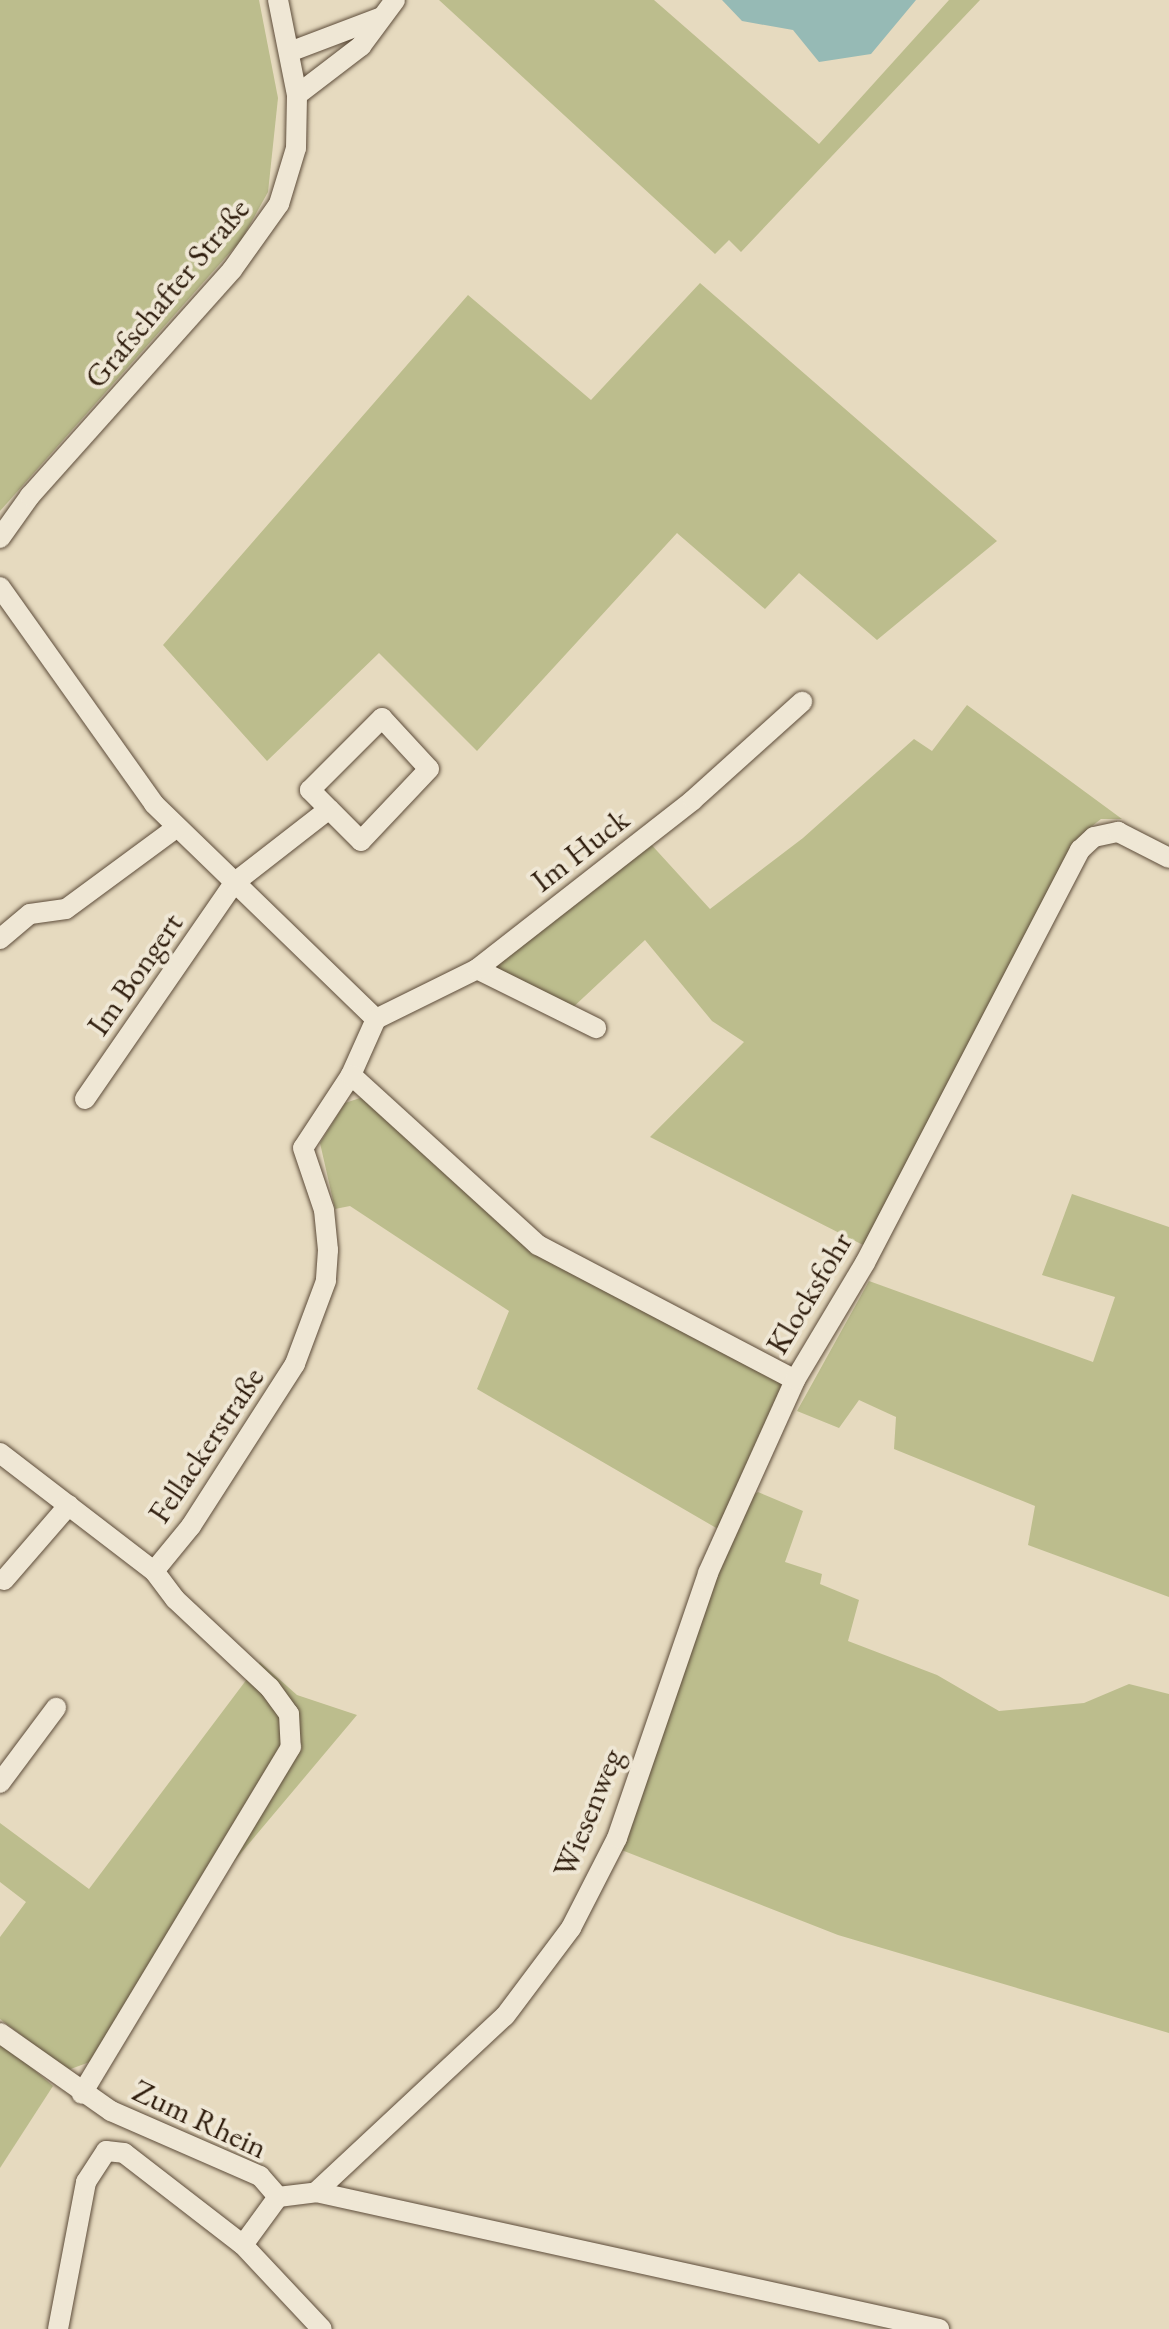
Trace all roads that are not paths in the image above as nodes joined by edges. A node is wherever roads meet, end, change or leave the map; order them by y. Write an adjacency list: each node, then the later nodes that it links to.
1 (278, 0): 4 (street, Grafschafter Straße)
2 (394, 0): 3 (street)
3 (379, 18): 4 (street); 5 (street)
4 (292, 52): 5 (street, Grafschafter Straße)
5 (298, 95): 6 (street, Grafschafter Straße)
6 (0, 538)
7 (0, 586): 10 (street)
8 (802, 702): 14 (street, Im Huck)
9 (329, 809): 9 (street); 12 (street, Im Bongert)
10 (176, 828): 12 (street); 13 (street)
11 (1169, 858): 19 (street, Klocksfohr)
12 (234, 883): 15 (street); 18 (street, Im Bongert)
13 (0, 940)
14 (477, 969): 15 (street, Im Huck); 16 (street)
15 (376, 1019): 17 (street, Fellackerstraße)
16 (596, 1028)
17 (351, 1075): 19 (street, Klocksfohr); 22 (street, Fellackerstraße)
18 (86, 1099)
19 (796, 1380): 28 (street, Wiesenweg)
20 (0, 1453): 21 (street)
21 (69, 1505): 22 (street); 23 (street)
22 (154, 1570): 27 (street, Fellackerstraße)
23 (4, 1580)
24 (56, 1708): 25 (street)
25 (0, 1782)
26 (0, 2033): 27 (street, Zum Rhein)
27 (82, 2094): 29 (street, Zum Rhein)
28 (316, 2192): 29 (street); 33 (street)
29 (278, 2197): 30 (street, Zum Rhein)
30 (243, 2245): 31 (street); 32 (street)
31 (58, 2329)
32 (322, 2329)
33 (939, 2329)

